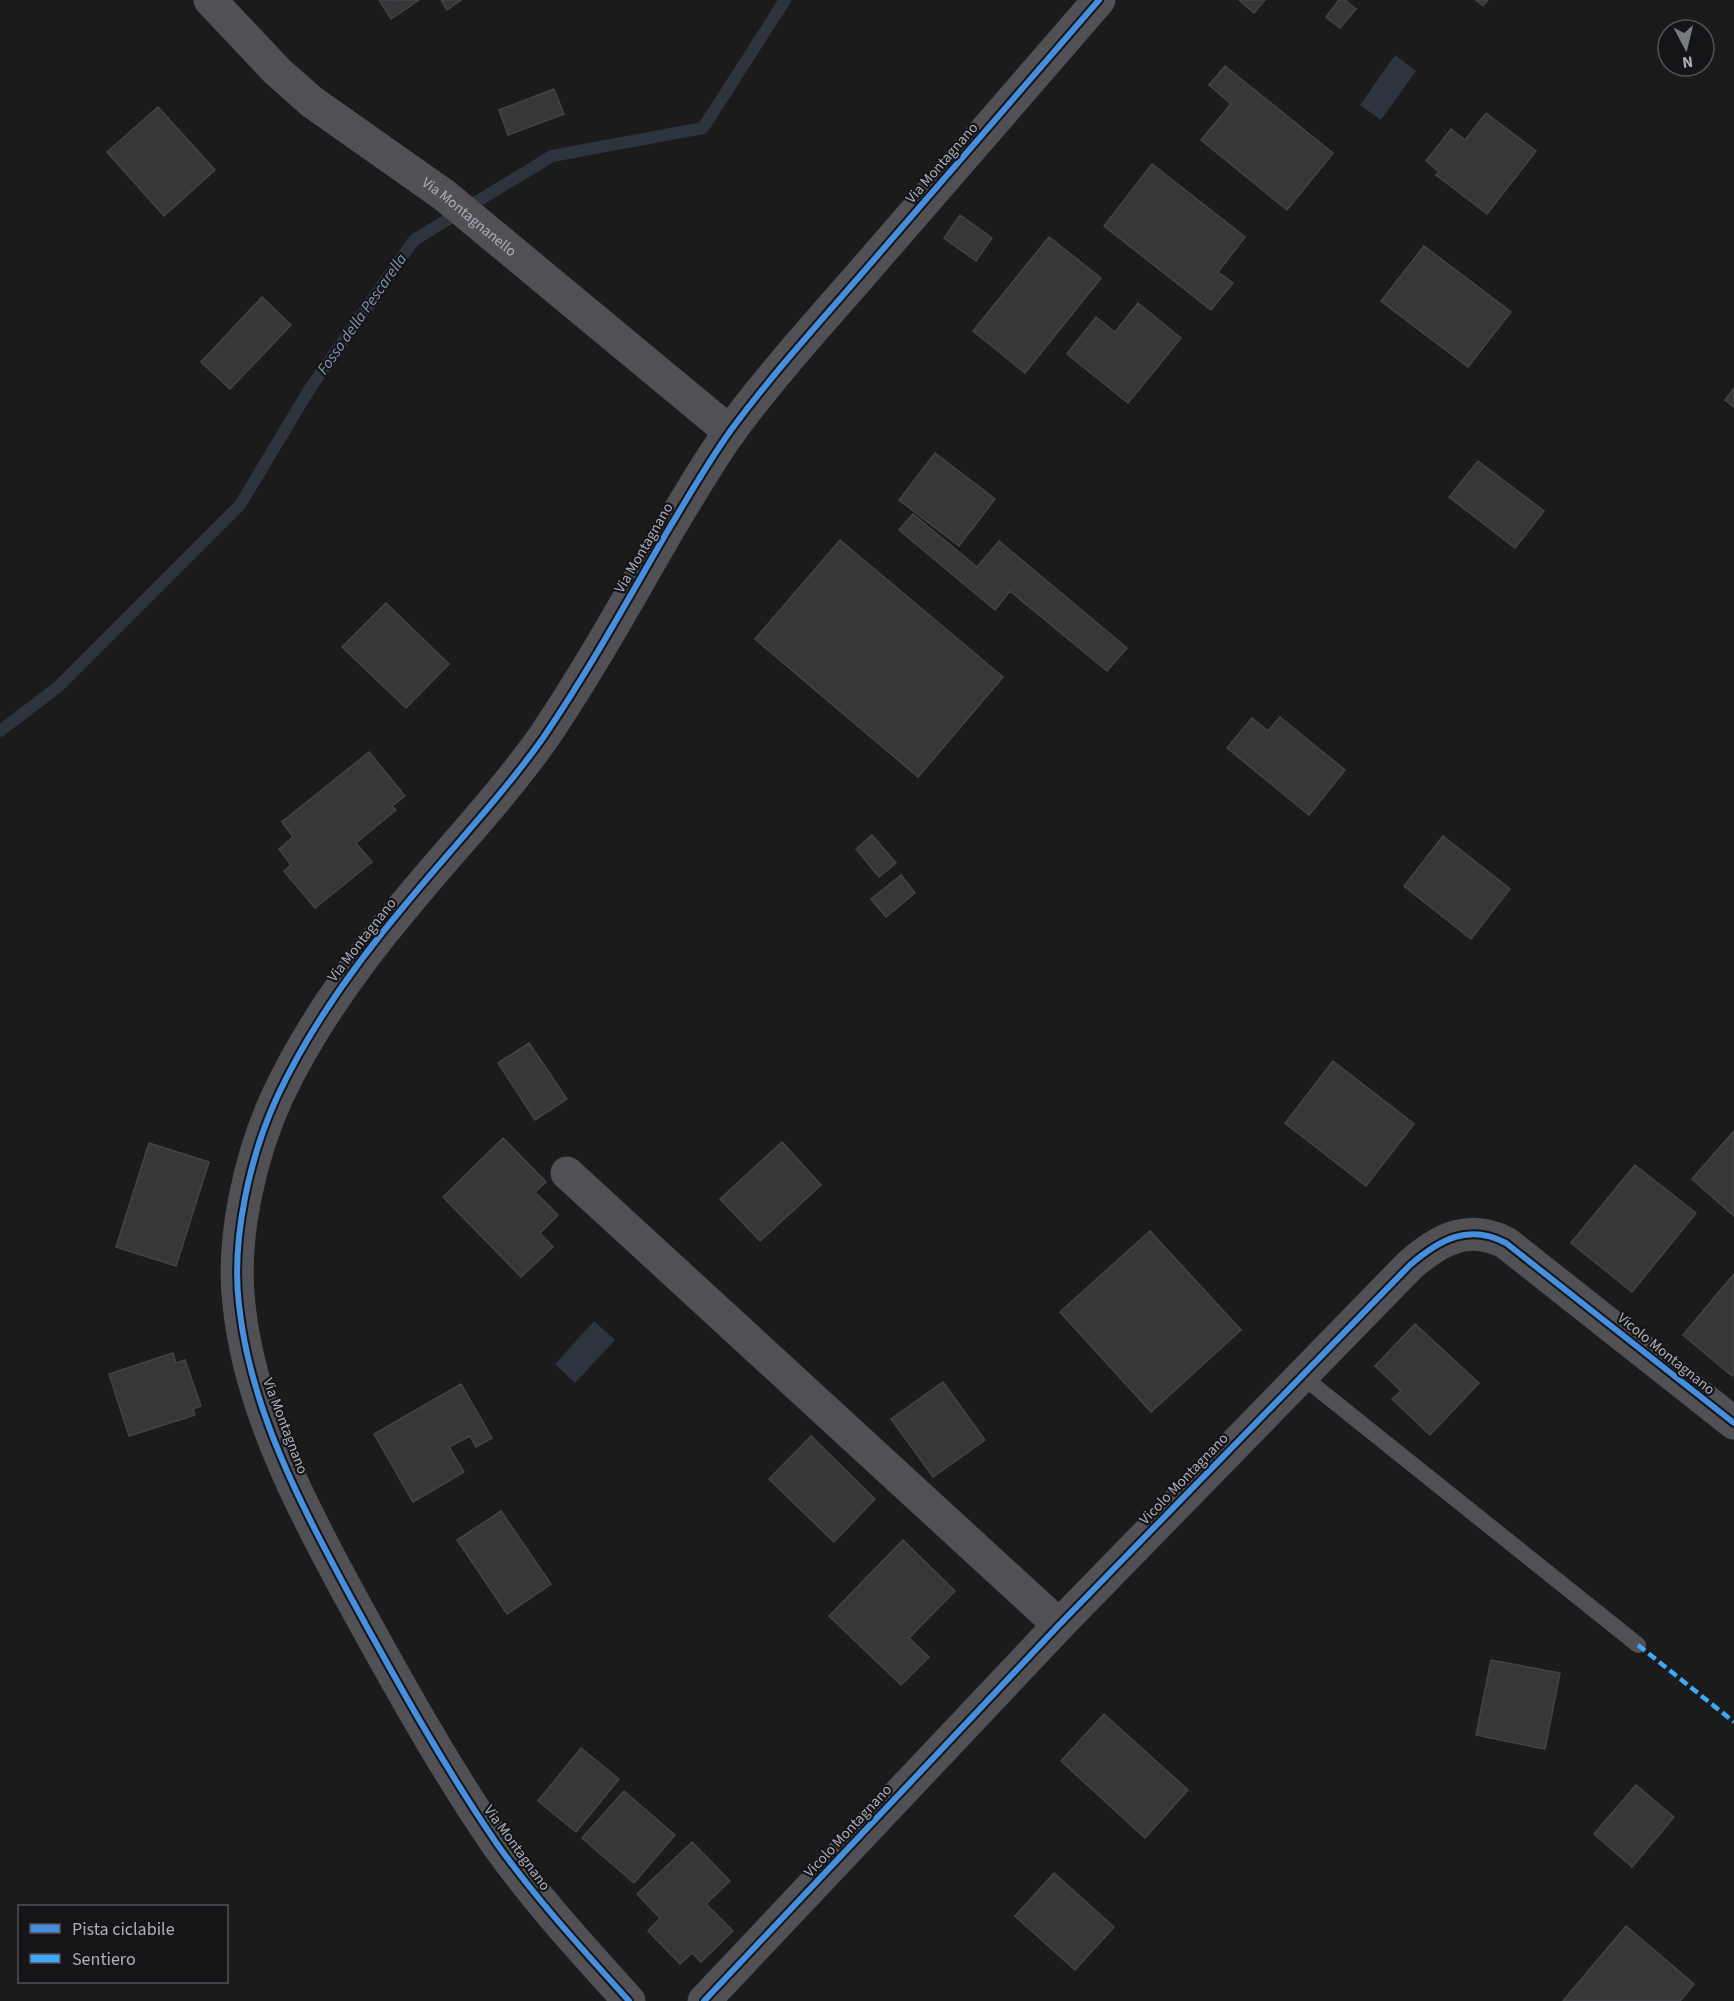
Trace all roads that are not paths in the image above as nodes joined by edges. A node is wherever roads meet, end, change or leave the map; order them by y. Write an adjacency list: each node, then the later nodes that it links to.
1 (210, 0): 3 (street, Via Montagnanello)
2 (1099, 0): 3 (street, Via Montagnano)
3 (730, 432): 9 (street, Via Montagnano)
4 (567, 1173): 7 (street)
5 (1302, 1376): 6 (street, Vicolo Montagnano); 7 (street, Vicolo Montagnano); 8 (lane)
6 (1734, 1423)
7 (1059, 1625): 10 (street, Vicolo Montagnano)
8 (1638, 1645)
9 (628, 2001)
10 (704, 2001)

